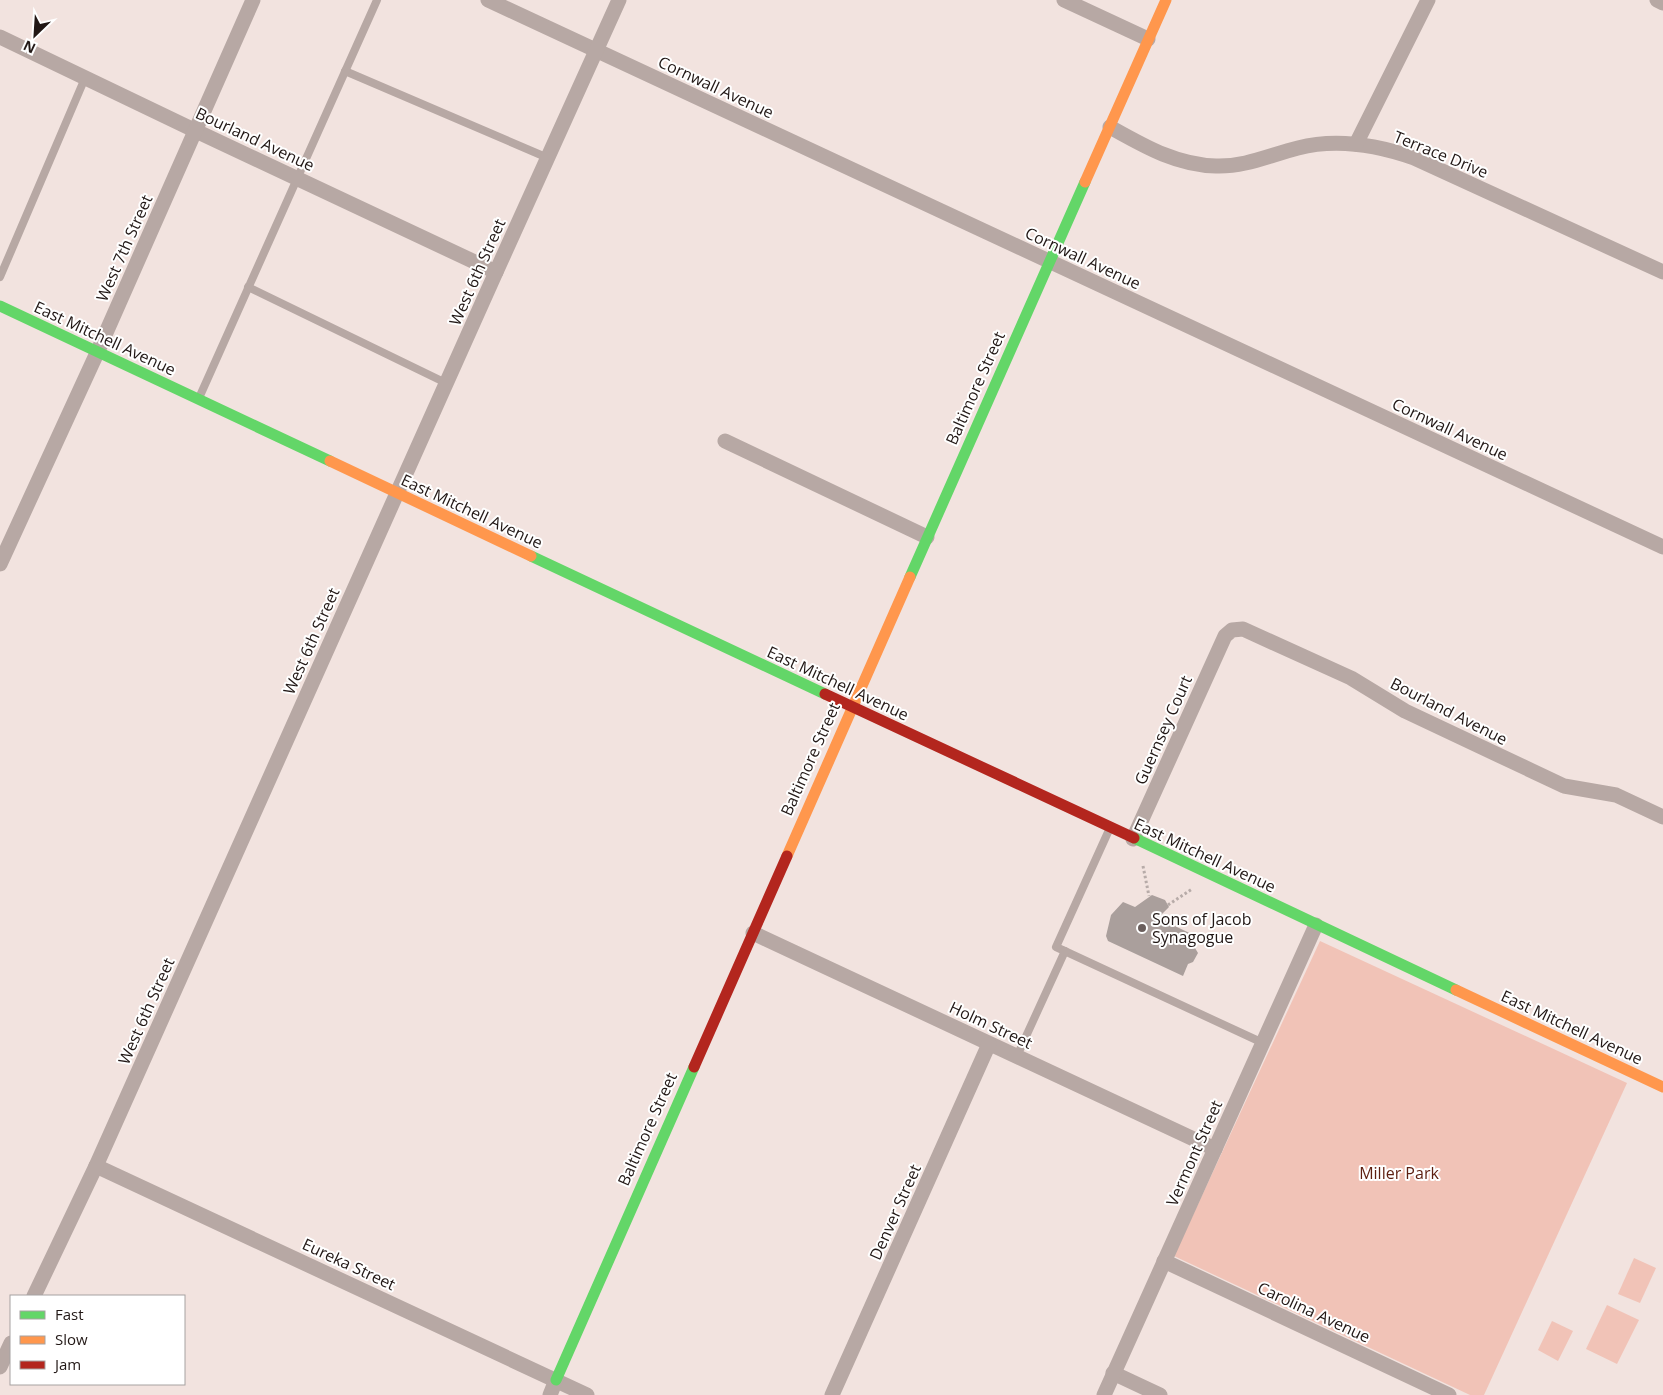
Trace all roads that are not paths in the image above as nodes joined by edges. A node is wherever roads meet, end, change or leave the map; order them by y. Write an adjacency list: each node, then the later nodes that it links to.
1 (253, 0): 16 (street, West 7th Street)
2 (377, 0): 13 (lane)
3 (488, 0): 12 (street, Cornwall Avenue)
4 (619, 0): 12 (street, West 6th Street)
5 (1064, 0): 11 (street)
6 (1166, 0): 11 (street, Baltimore Street)
7 (1428, 0): 17 (street)
8 (1657, 0): 9 (street)
9 (1663, 3)
10 (0, 37): 14 (street, Bourland Avenue)
11 (1148, 39): 15 (street, Baltimore Street)
12 (597, 51): 18 (street, West 6th Street); 20 (street, Cornwall Avenue)
13 (345, 71): 18 (lane); 19 (lane)
14 (85, 78): 16 (street, Bourland Avenue); 23 (lane)
15 (1110, 127): 17 (street, Terrace Drive); 20 (street, Baltimore Street)
16 (196, 131): 19 (street, Bourland Avenue); 26 (street, West 7th Street)
17 (1356, 144): 22 (street, Terrace Drive)
18 (548, 158): 21 (street, West 6th Street)
19 (296, 178): 21 (street, Bourland Avenue); 24 (lane)
20 (1050, 262): 31 (street, Baltimore Street); 32 (street, Cornwall Avenue)
21 (496, 272): 27 (street, West 6th Street)
22 (1663, 272)
23 (0, 277)
24 (248, 287): 27 (lane); 28 (lane)
25 (0, 306): 26 (street, East Mitchell Avenue)
26 (97, 353): 28 (street, East Mitchell Avenue); 33 (street, West 7th Street)
27 (446, 383): 30 (street, West 6th Street)
28 (198, 400): 30 (street, East Mitchell Avenue)
29 (726, 440): 31 (street)
30 (397, 493): 35 (street, East Mitchell Avenue); 47 (street, West 6th Street)
31 (928, 537): 35 (street, Baltimore Street)
32 (1663, 547)
33 (0, 564)
34 (1225, 636): 36 (street, Bourland Avenue); 38 (street, Guernsey Court)
35 (852, 707): 37 (street, East Mitchell Avenue); 40 (street, Baltimore Street)
36 (1663, 817)
37 (1110, 828): 38 (street, East Mitchell Avenue); 41 (lane)
38 (1133, 839): 39 (street, East Mitchell Avenue)
39 (1316, 925): 42 (street, Vermont Street); 45 (street, East Mitchell Avenue)
40 (753, 933): 43 (street, Holm Street); 53 (street, Baltimore Street)
41 (1065, 951): 42 (lane); 44 (lane)
42 (1263, 1043): 46 (street, Vermont Street)
43 (989, 1044): 44 (street, Holm Street); 56 (street, Denver Street)
44 (1017, 1056): 46 (street, Holm Street)
45 (1663, 1087)
46 (1214, 1149): 48 (street, Vermont Street)
47 (96, 1166): 49 (street, West 6th Street); 53 (street, Eureka Street)
48 (1164, 1260): 52 (street, Vermont Street); 59 (street, Carolina Avenue)
49 (34, 1295)
50 (10, 1345): 51 (street)
51 (0, 1367)
52 (1113, 1373): 57 (street, Vermont Street); 58 (street)
53 (556, 1380): 54 (street, Baltimore Street); 55 (street, Eureka Street)
54 (550, 1395)
55 (587, 1395)
56 (832, 1395)
57 (1104, 1395)
58 (1160, 1395)
59 (1449, 1395)

